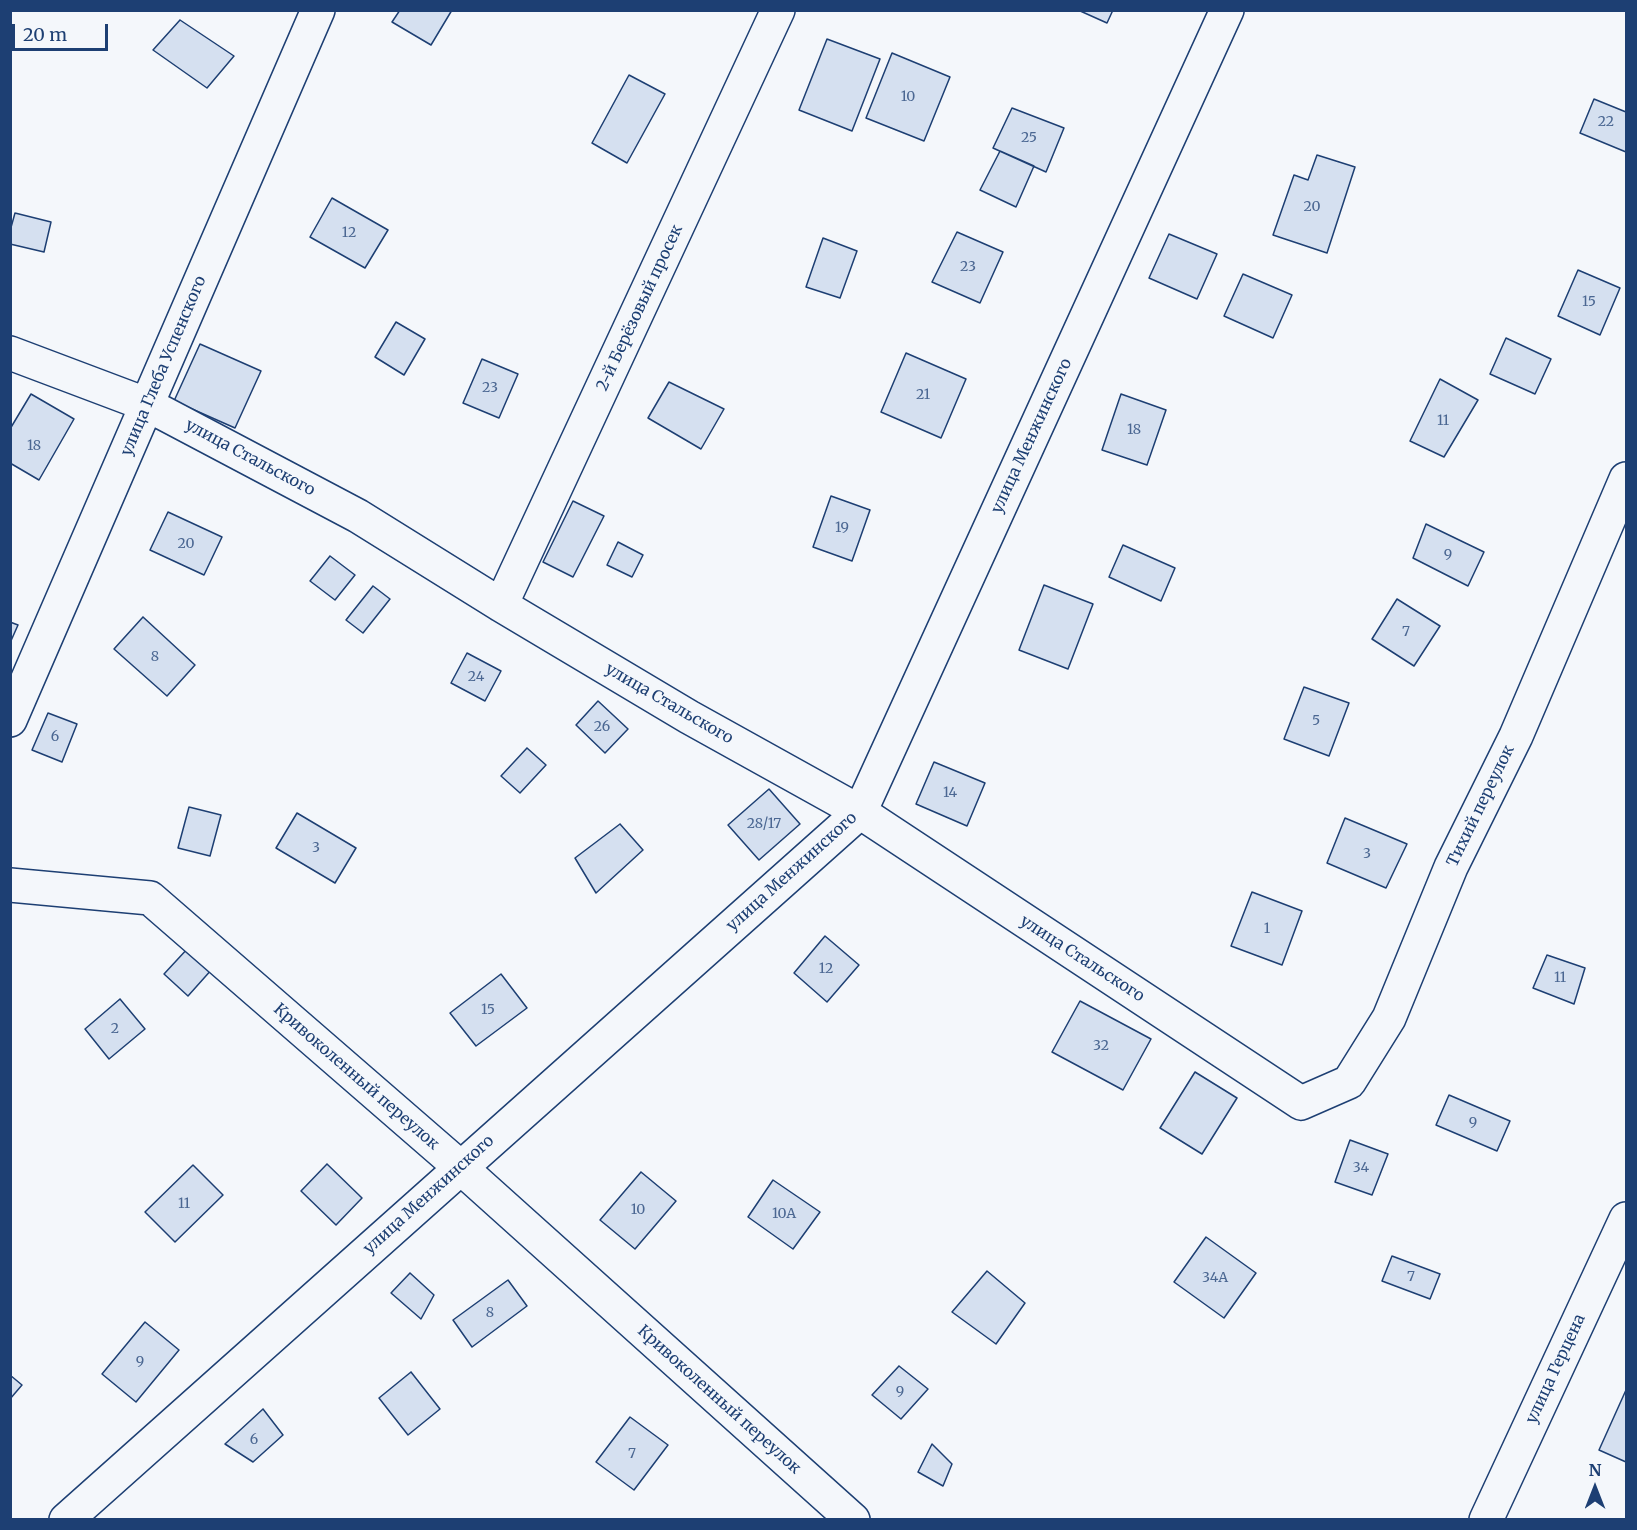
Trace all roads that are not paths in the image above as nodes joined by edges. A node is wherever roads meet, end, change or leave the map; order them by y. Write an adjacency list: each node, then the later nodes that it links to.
1 (318, 10): 5 (street, улица Глеба Успенского)
2 (778, 10): 7 (street, 2-й Берёзовый просек)
3 (1227, 10): 9 (street, улица Менжинского)
4 (10, 353): 5 (street, улица Стальского)
5 (148, 405): 7 (street, улица Стальского); 8 (street, улица Глеба Успенского)
6 (1626, 479): 11 (street, Тихий переулок)
7 (501, 605): 9 (street, улица Стальского)
8 (10, 720)
9 (860, 812): 11 (street, улица Стальского); 12 (street, улица Менжинского)
10 (10, 885): 12 (street, Кривоколенный переулок)
11 (1301, 1103)
12 (460, 1167): 14 (street, улица Менжинского); 15 (street, Кривоколенный переулок)
13 (1626, 1219): 16 (street, улица Герцена)
14 (66, 1520)
15 (853, 1520)
16 (1486, 1520)

